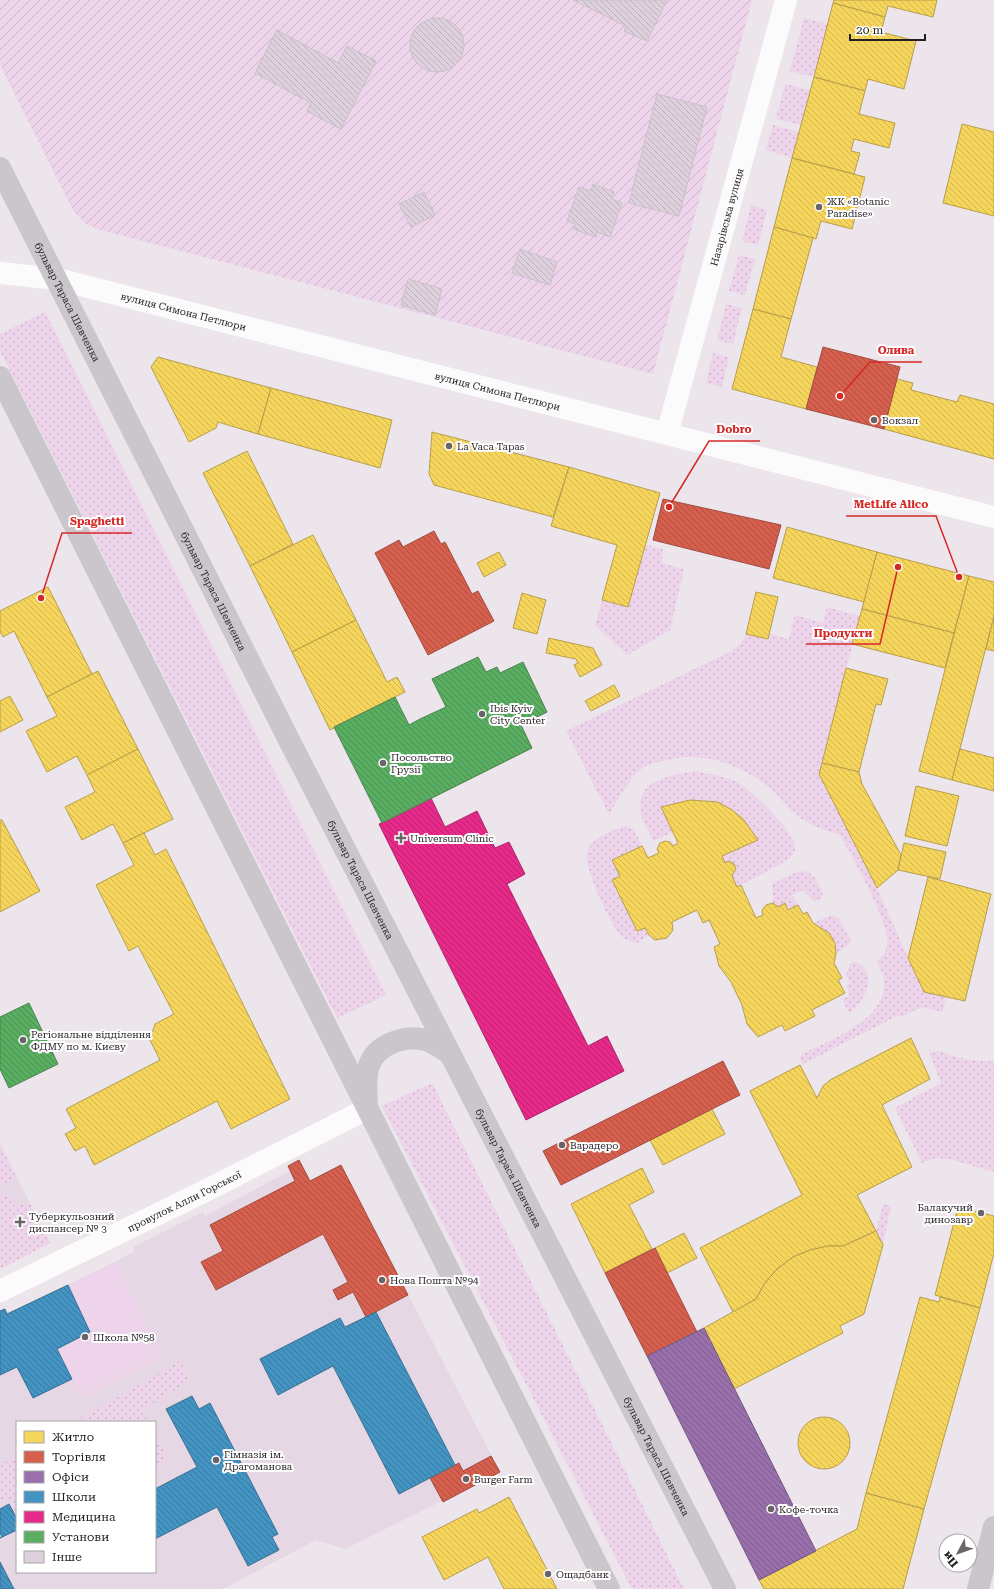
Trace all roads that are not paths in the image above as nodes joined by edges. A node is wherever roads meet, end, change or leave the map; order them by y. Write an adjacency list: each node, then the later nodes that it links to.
1 (786, 0): 6 (main road, Назарівська вулиця)
2 (0, 168): 4 (main road, бульвар Тараса Шевченка)
3 (0, 273): 4 (main road, вулиця Симона Петлюри)
4 (56, 279): 6 (main road, вулиця Симона Петлюри); 8 (main road, бульвар Тараса Шевченка)
5 (0, 377): 9 (main road)
6 (667, 434): 7 (main road, вулиця Симона Петлюри)
7 (994, 517)
8 (449, 1052): 9 (main road); 13 (main road, бульвар Тараса Шевченка)
9 (367, 1109): 10 (main road, провулок Алли Горської); 12 (main road)
10 (0, 1291)
11 (994, 1527): 14 (main road)
12 (609, 1589)
13 (725, 1589)
14 (978, 1589)

